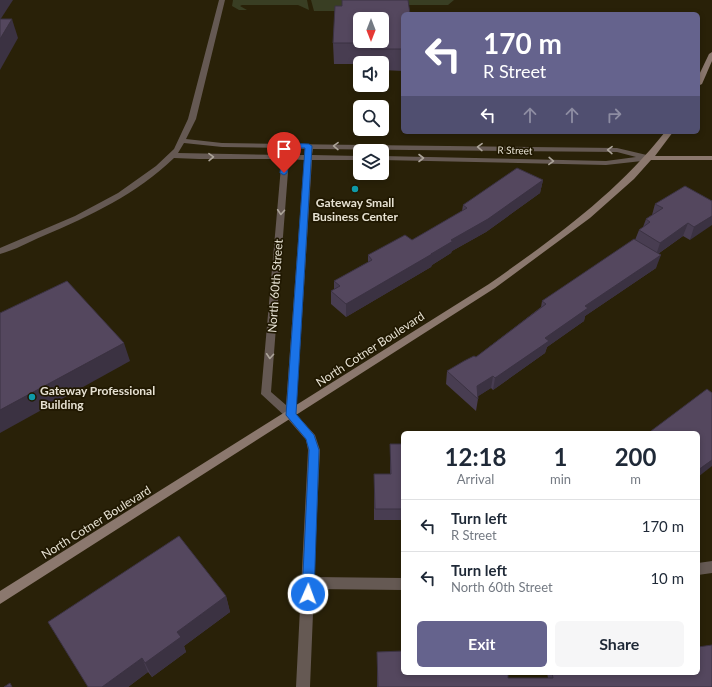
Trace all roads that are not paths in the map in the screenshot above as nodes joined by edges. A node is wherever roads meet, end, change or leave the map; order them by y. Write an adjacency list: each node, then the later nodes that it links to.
1 (222, 0): 5 (street)
2 (712, 54): 3 (main road)
3 (700, 80)
4 (667, 134): 13 (main road, North Cotner Boulevard)
5 (184, 141): 6 (street, R Street); 8 (street)
6 (286, 146): 7 (street, R Street); 9 (street, North 60th Street)
7 (309, 146): 10 (street, North 60th Street); 13 (street, R Street, one-way to 7)
8 (172, 155): 9 (street, one-way to 9); 15 (street)
9 (285, 157): 10 (street); 16 (street, North 60th Street, one-way to 16)
10 (308, 158): 11 (street); 16 (street, North 60th Street)
11 (353, 158)
12 (389, 158): 13 (street, R Street, one-way to 13)
13 (648, 158): 14 (main road, R Street); 16 (main road, North Cotner Boulevard)
14 (712, 158)
15 (0, 251)
16 (291, 415): 19 (street, North 60th Street); 21 (main road, North Cotner Boulevard)
17 (712, 567): 18 (street)
18 (700, 569)
19 (308, 583): 20 (street); 22 (street, North 60th Street)
20 (401, 584)
21 (0, 598)
22 (303, 687)

